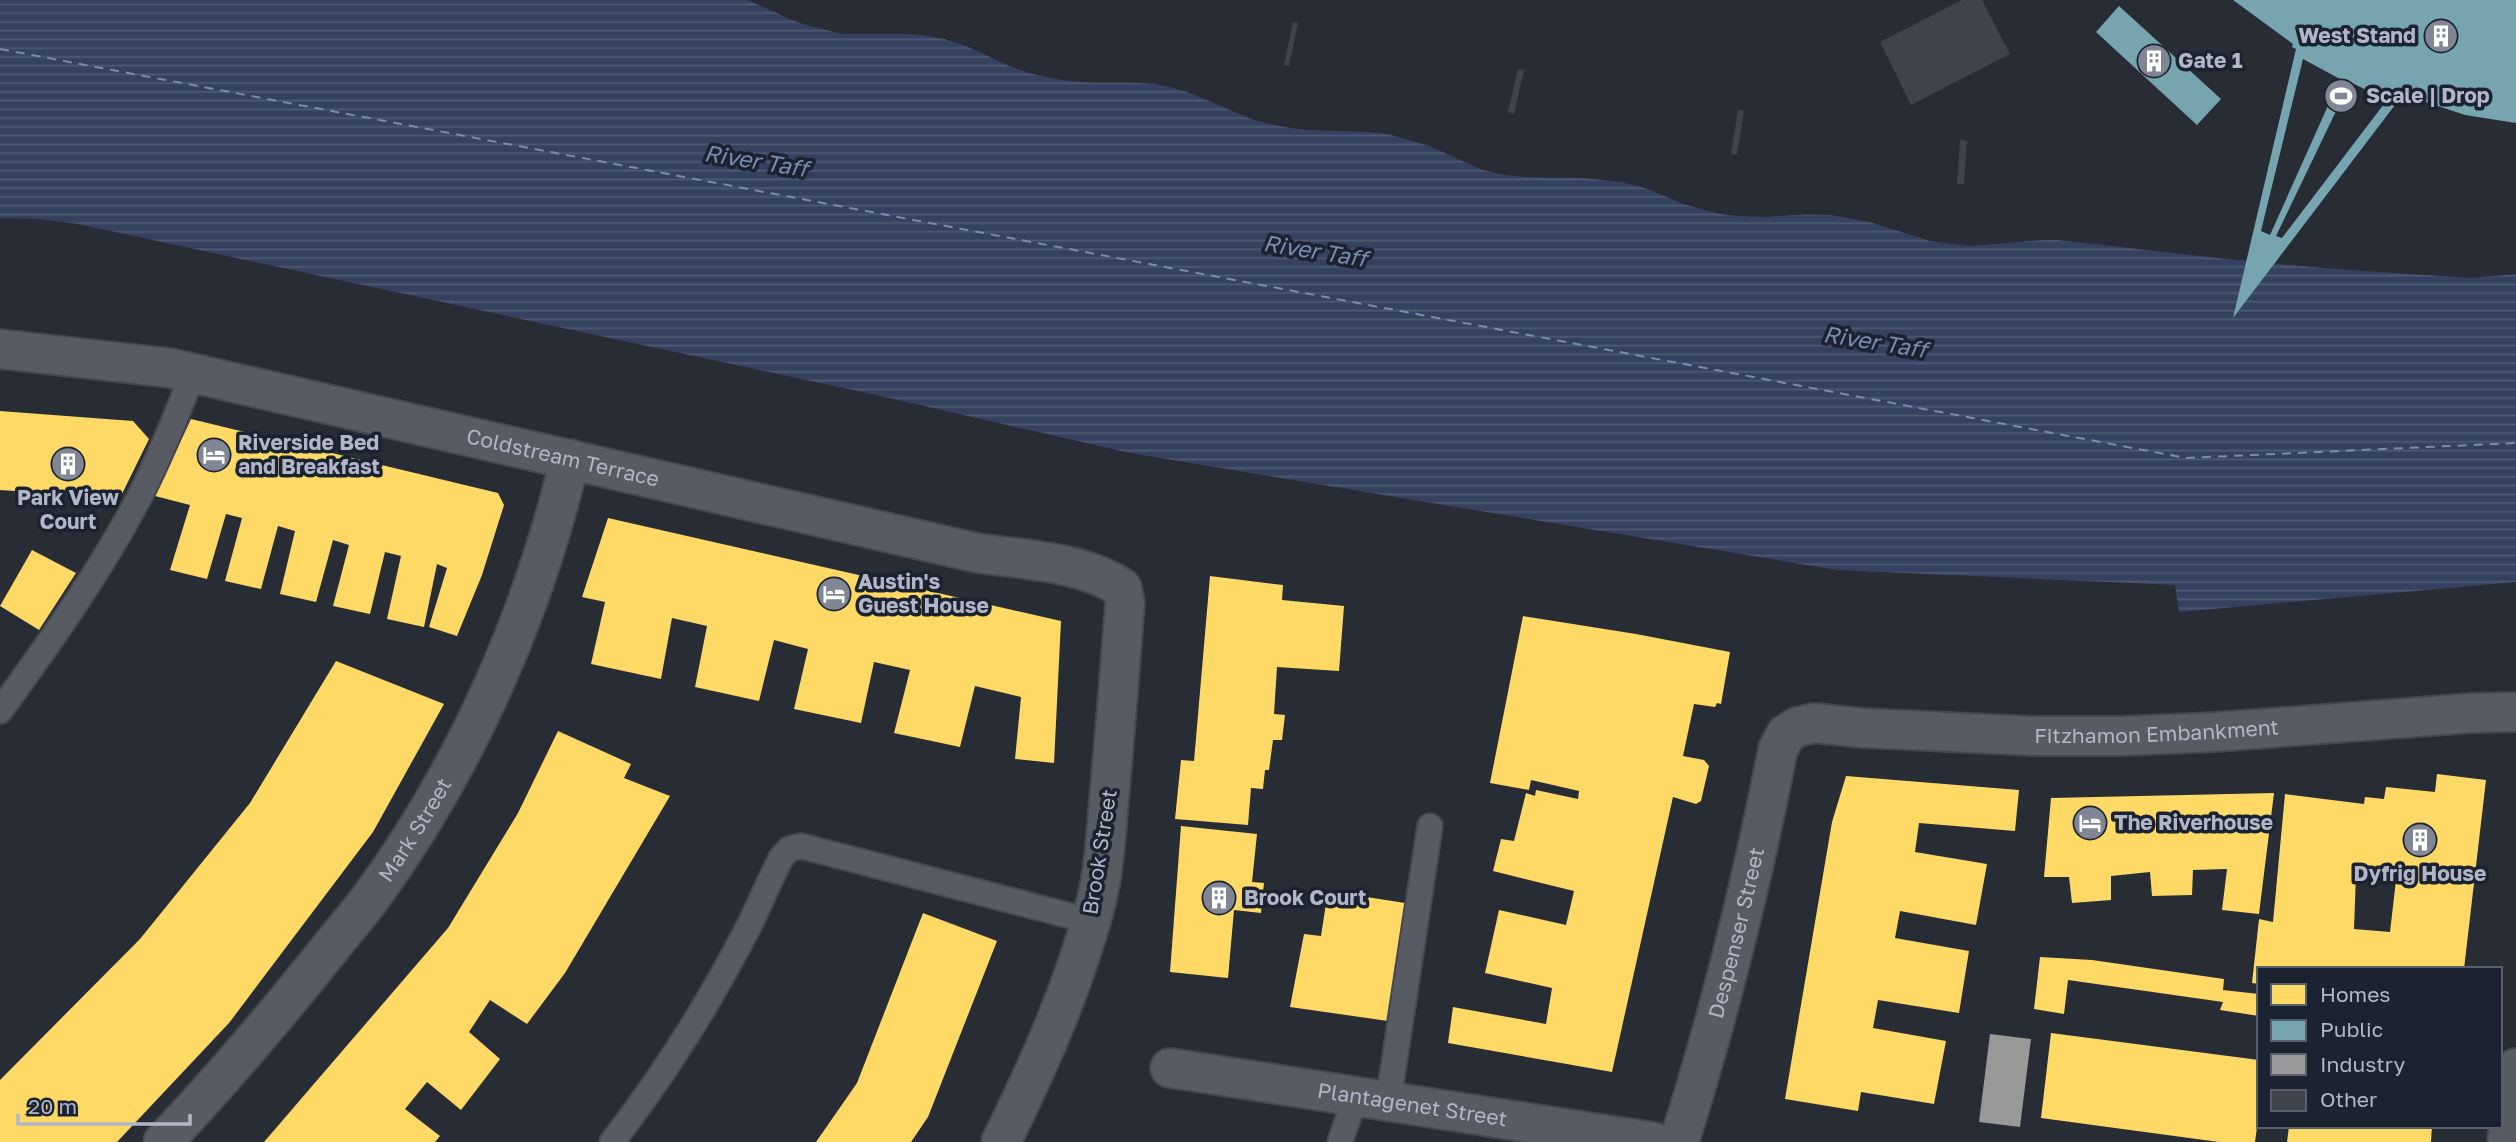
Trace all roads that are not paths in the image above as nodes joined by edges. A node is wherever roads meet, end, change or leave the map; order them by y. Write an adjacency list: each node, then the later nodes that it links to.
1 (0, 349): 2 (street, Coldstream Terrace)
2 (193, 373): 3 (street, Coldstream Terrace); 5 (lane)
3 (570, 459): 4 (street, Coldstream Terrace); 13 (street, Mark Street)
4 (1122, 588): 9 (street, Brook Street)
5 (0, 711)
6 (2516, 712): 7 (street, Fitzhamon Embankment)
7 (1797, 727): 18 (street, Despenser Street)
8 (1430, 826): 12 (lane)
9 (1090, 921): 14 (lane); 15 (street, Brook Street)
10 (1170, 1068): 12 (street, Plantagenet Street)
11 (2516, 1068): 19 (street)
12 (1372, 1100): 16 (lane); 17 (street, Plantagenet Street)
13 (163, 1142)
14 (612, 1142)
15 (1001, 1142)
16 (1340, 1142)
17 (1654, 1142)
18 (1679, 1142)
19 (2507, 1142)

